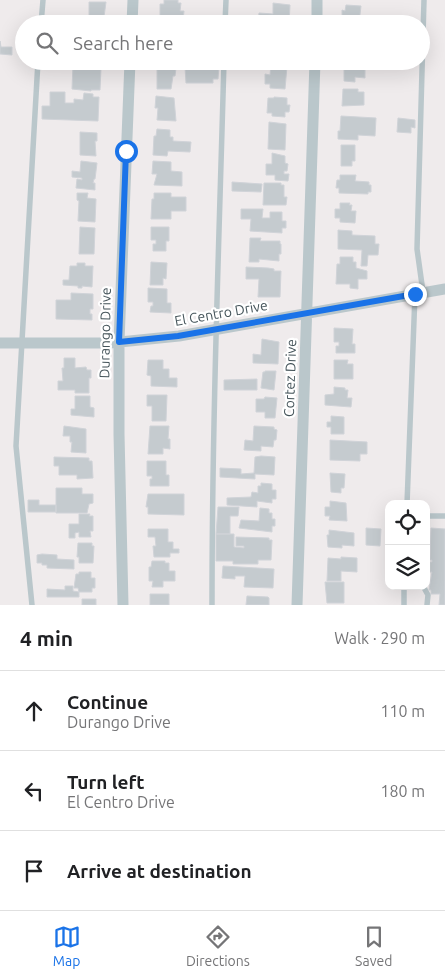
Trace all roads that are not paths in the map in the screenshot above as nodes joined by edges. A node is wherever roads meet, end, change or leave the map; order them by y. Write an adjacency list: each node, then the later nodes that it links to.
1 (43, 0): 6 (lane)
2 (133, 0): 7 (street)
3 (226, 0): 8 (lane)
4 (317, 0): 9 (street)
5 (424, 0): 10 (lane)
6 (42, 15)
7 (132, 15)
8 (226, 15)
9 (317, 15)
10 (424, 15)
11 (37, 70): 22 (lane)
12 (130, 70): 20 (street, Durango Drive)
13 (224, 70): 19 (lane)
14 (315, 70): 18 (street, Cortez Drive)
15 (422, 70): 17 (lane)
16 (445, 289): 17 (street, El Centro Drive)
17 (419, 293): 18 (street, El Centro Drive); 23 (lane)
18 (307, 314): 19 (street, El Centro Drive); 31 (street, Cortez Drive)
19 (216, 328): 20 (street, El Centro Drive); 30 (lane)
20 (119, 342): 22 (street, El Centro Drive); 29 (street, Durango Drive)
21 (0, 343): 22 (street, El Centro Drive)
22 (22, 343): 28 (lane)
23 (407, 500)
24 (430, 516): 25 (lane)
25 (445, 516)
26 (404, 590): 32 (lane)
27 (425, 590): 33 (lane)
28 (32, 605)
29 (123, 605)
30 (212, 605)
31 (297, 605)
32 (404, 605)
33 (427, 605)

